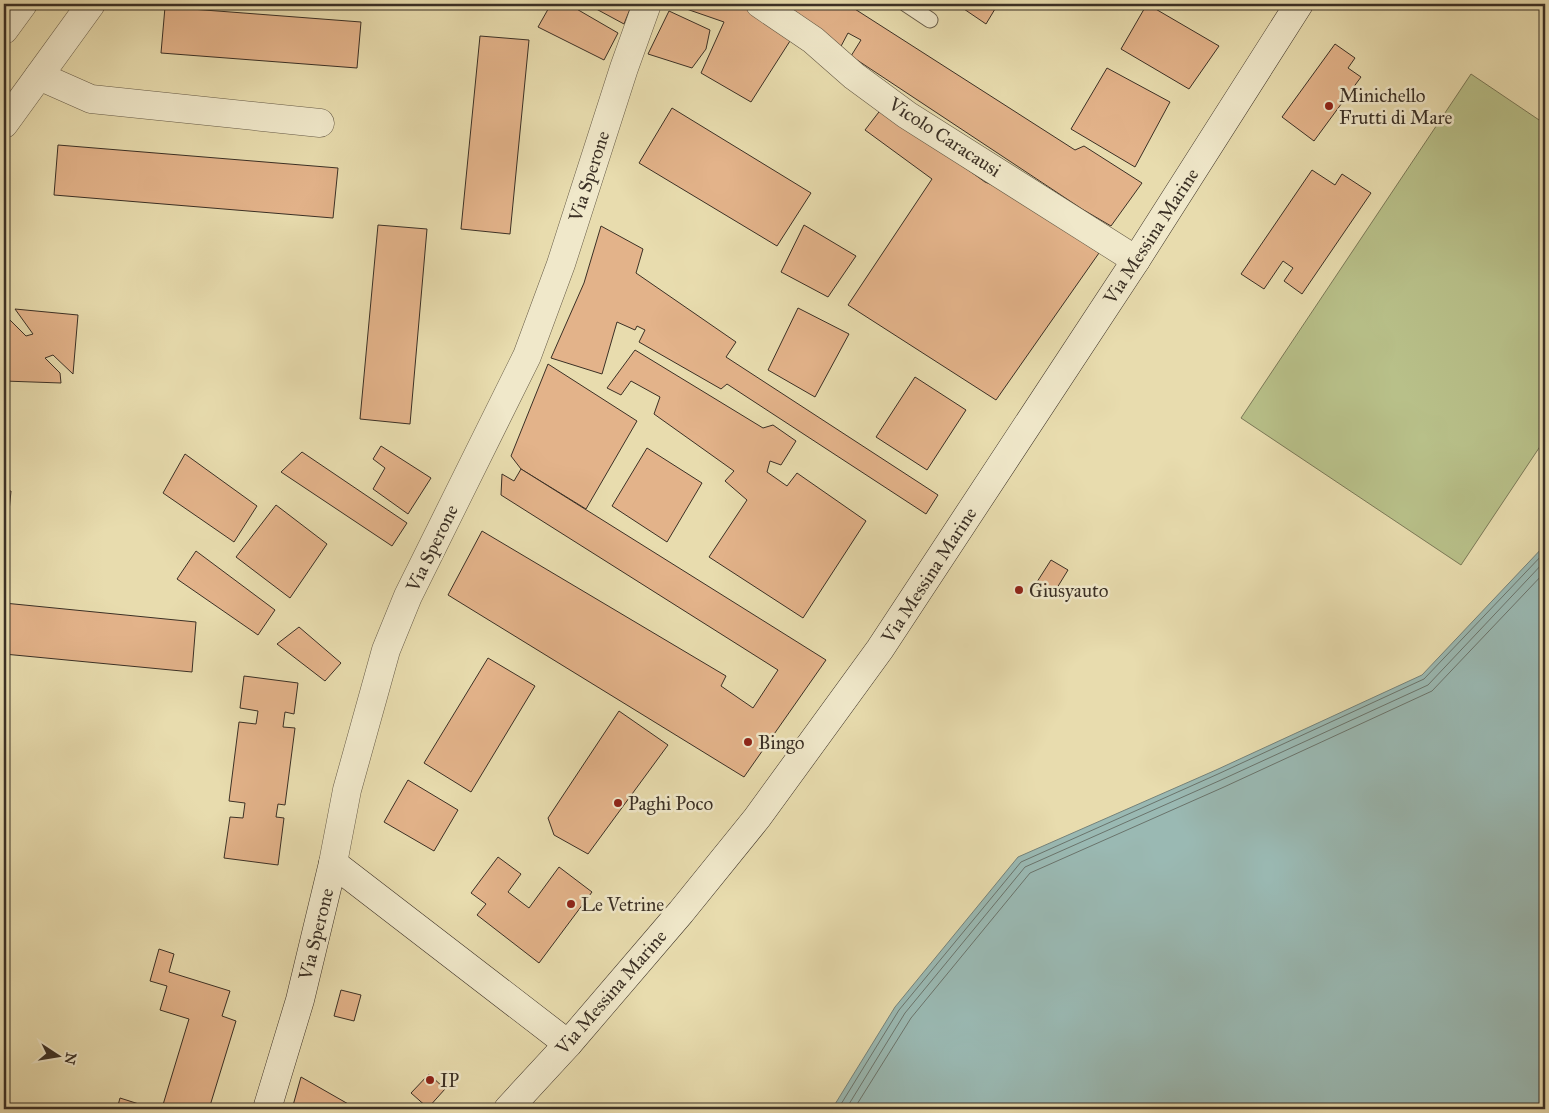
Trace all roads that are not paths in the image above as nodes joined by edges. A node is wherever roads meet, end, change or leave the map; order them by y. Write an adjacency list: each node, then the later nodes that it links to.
1 (23, 4): 8 (main road)
2 (91, 4): 9 (main road)
3 (648, 4): 13 (main road, Via Sperone)
4 (760, 4): 12 (main road, Vicolo Caracausi)
5 (906, 4): 7 (lane)
6 (1299, 4): 12 (main road, Via Messina Marine)
7 (930, 20)
8 (4, 30)
9 (39, 76): 10 (main road); 11 (main road)
10 (320, 123)
11 (4, 124)
12 (1136, 260): 14 (main road, Via Messina Marine)
13 (333, 863): 14 (main road); 15 (main road, Via Sperone)
14 (568, 1044): 16 (main road, Via Messina Marine)
15 (267, 1109)
16 (508, 1109)

